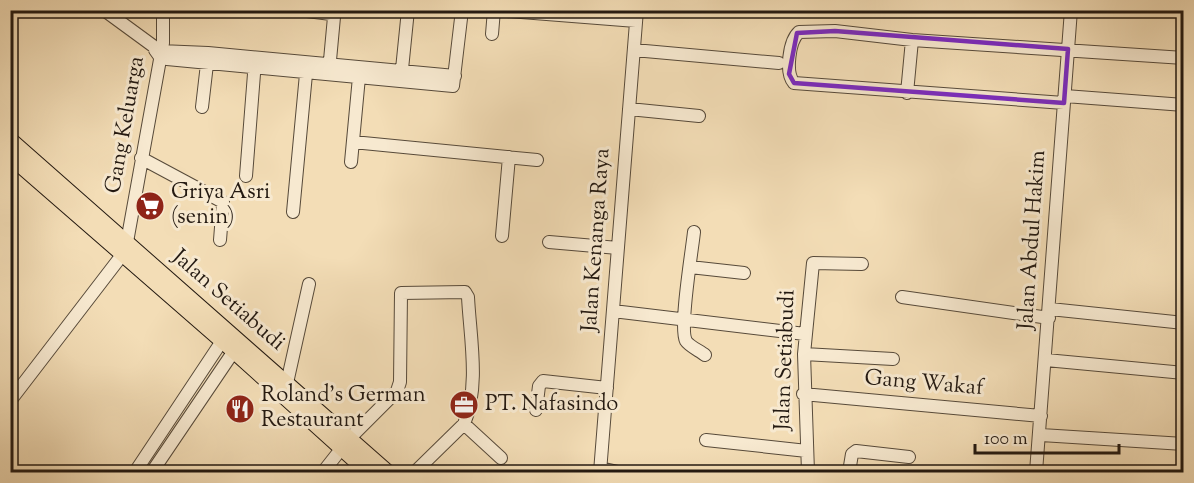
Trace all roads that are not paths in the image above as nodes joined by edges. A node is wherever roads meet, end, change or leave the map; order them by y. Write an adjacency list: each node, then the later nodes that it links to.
1 (104, 10): 14 (street)
2 (163, 10): 14 (street, Gang Keluarga)
3 (299, 10): 19 (street)
4 (408, 10): 21 (street)
5 (462, 10): 21 (street)
6 (494, 10): 8 (street); 10 (street)
7 (1071, 10): 12 (street, Jalan Abdul Hakim)
8 (542, 12): 9 (street)
9 (637, 16): 13 (street, Jalan Kenanga Raya)
10 (492, 34)
11 (912, 40): 12 (street); 23 (street); 23 (street)
12 (1068, 49): 15 (street); 24 (street, Jalan Abdul Hakim)
13 (634, 50): 17 (street); 27 (street, Jalan Kenanga Raya)
14 (162, 52): 16 (street); 18 (street); 33 (street, Gang Keluarga)
15 (1184, 58)
16 (255, 63): 18 (street); 19 (street); 20 (street); 36 (street)
17 (779, 63)
18 (207, 64): 26 (street)
19 (329, 70): 20 (street); 21 (street); 22 (street)
20 (306, 74): 37 (street)
21 (402, 76): 22 (street)
22 (359, 77): 30 (street)
23 (907, 93): 24 (street)
24 (1065, 100): 25 (street); 50 (street, Jalan Abdul Hakim)
25 (1184, 105)
26 (202, 107)
27 (629, 109): 28 (street); 42 (street, Jalan Kenanga Raya)
28 (699, 116)
29 (10, 140): 43 (main road, Jalan Setiabudi)
30 (353, 142): 32 (street); 35 (street)
31 (10, 156): 43 (main road, Jalan Setiabudi)
32 (509, 157): 34 (street); 39 (street)
33 (145, 160): 40 (street); 43 (street, Gang Keluarga)
34 (537, 160)
35 (351, 162)
36 (246, 176)
37 (293, 212)
38 (694, 232): 45 (street)
39 (502, 236)
40 (220, 240)
41 (549, 242): 42 (street)
42 (618, 248): 49 (street, Jalan Kenanga Raya)
43 (125, 252): 54 (main road, Jalan Setiabudi); 63 (street)
44 (862, 264): 53 (street, Jalan Setiabudi)
45 (690, 267): 46 (street); 51 (street)
46 (744, 273)
47 (309, 284): 60 (street)
48 (902, 297): 50 (street)
49 (613, 311): 51 (street); 61 (street, Jalan Kenanga Raya)
50 (1049, 314): 52 (street); 58 (street, Jalan Abdul Hakim)
51 (684, 318): 53 (street); 56 (street)
52 (1184, 323)
53 (805, 334): 55 (street, Jalan Setiabudi)
54 (231, 341): 60 (main road, Jalan Setiabudi); 69 (main road, Jalan Setiabudi); 74 (street); 76 (street)
55 (804, 354): 57 (street); 62 (street, Jalan Setiabudi)
56 (705, 355)
57 (893, 359)
58 (1046, 360): 59 (street); 65 (street, Jalan Abdul Hakim)
59 (1184, 373)
60 (287, 383): 69 (main road, Jalan Setiabudi)
61 (607, 388): 64 (street); 75 (street, Jalan Kenanga Raya)
62 (803, 394): 65 (street, Gang Wakaf); 71 (street, Jalan Setiabudi)
63 (10, 401)
64 (536, 410)
65 (1041, 416): 67 (street, Jalan Abdul Hakim)
66 (464, 424): 69 (street); 73 (street); 81 (street)
67 (1041, 435): 70 (street); 84 (street, Jalan Abdul Hakim)
68 (706, 440): 71 (street)
69 (345, 444): 78 (street); 79 (main road, Jalan Setiabudi); 80 (main road, Jalan Setiabudi)
70 (1184, 444)
71 (807, 452): 83 (street, Jalan Setiabudi)
72 (909, 457): 83 (street)
73 (501, 458)
74 (143, 460): 76 (street); 77 (street)
75 (600, 470): 82 (street)
76 (156, 471)
77 (135, 472)
78 (323, 472)
79 (368, 472)
80 (387, 472)
81 (415, 472)
82 (618, 472)
83 (808, 472)
84 (1036, 472)

